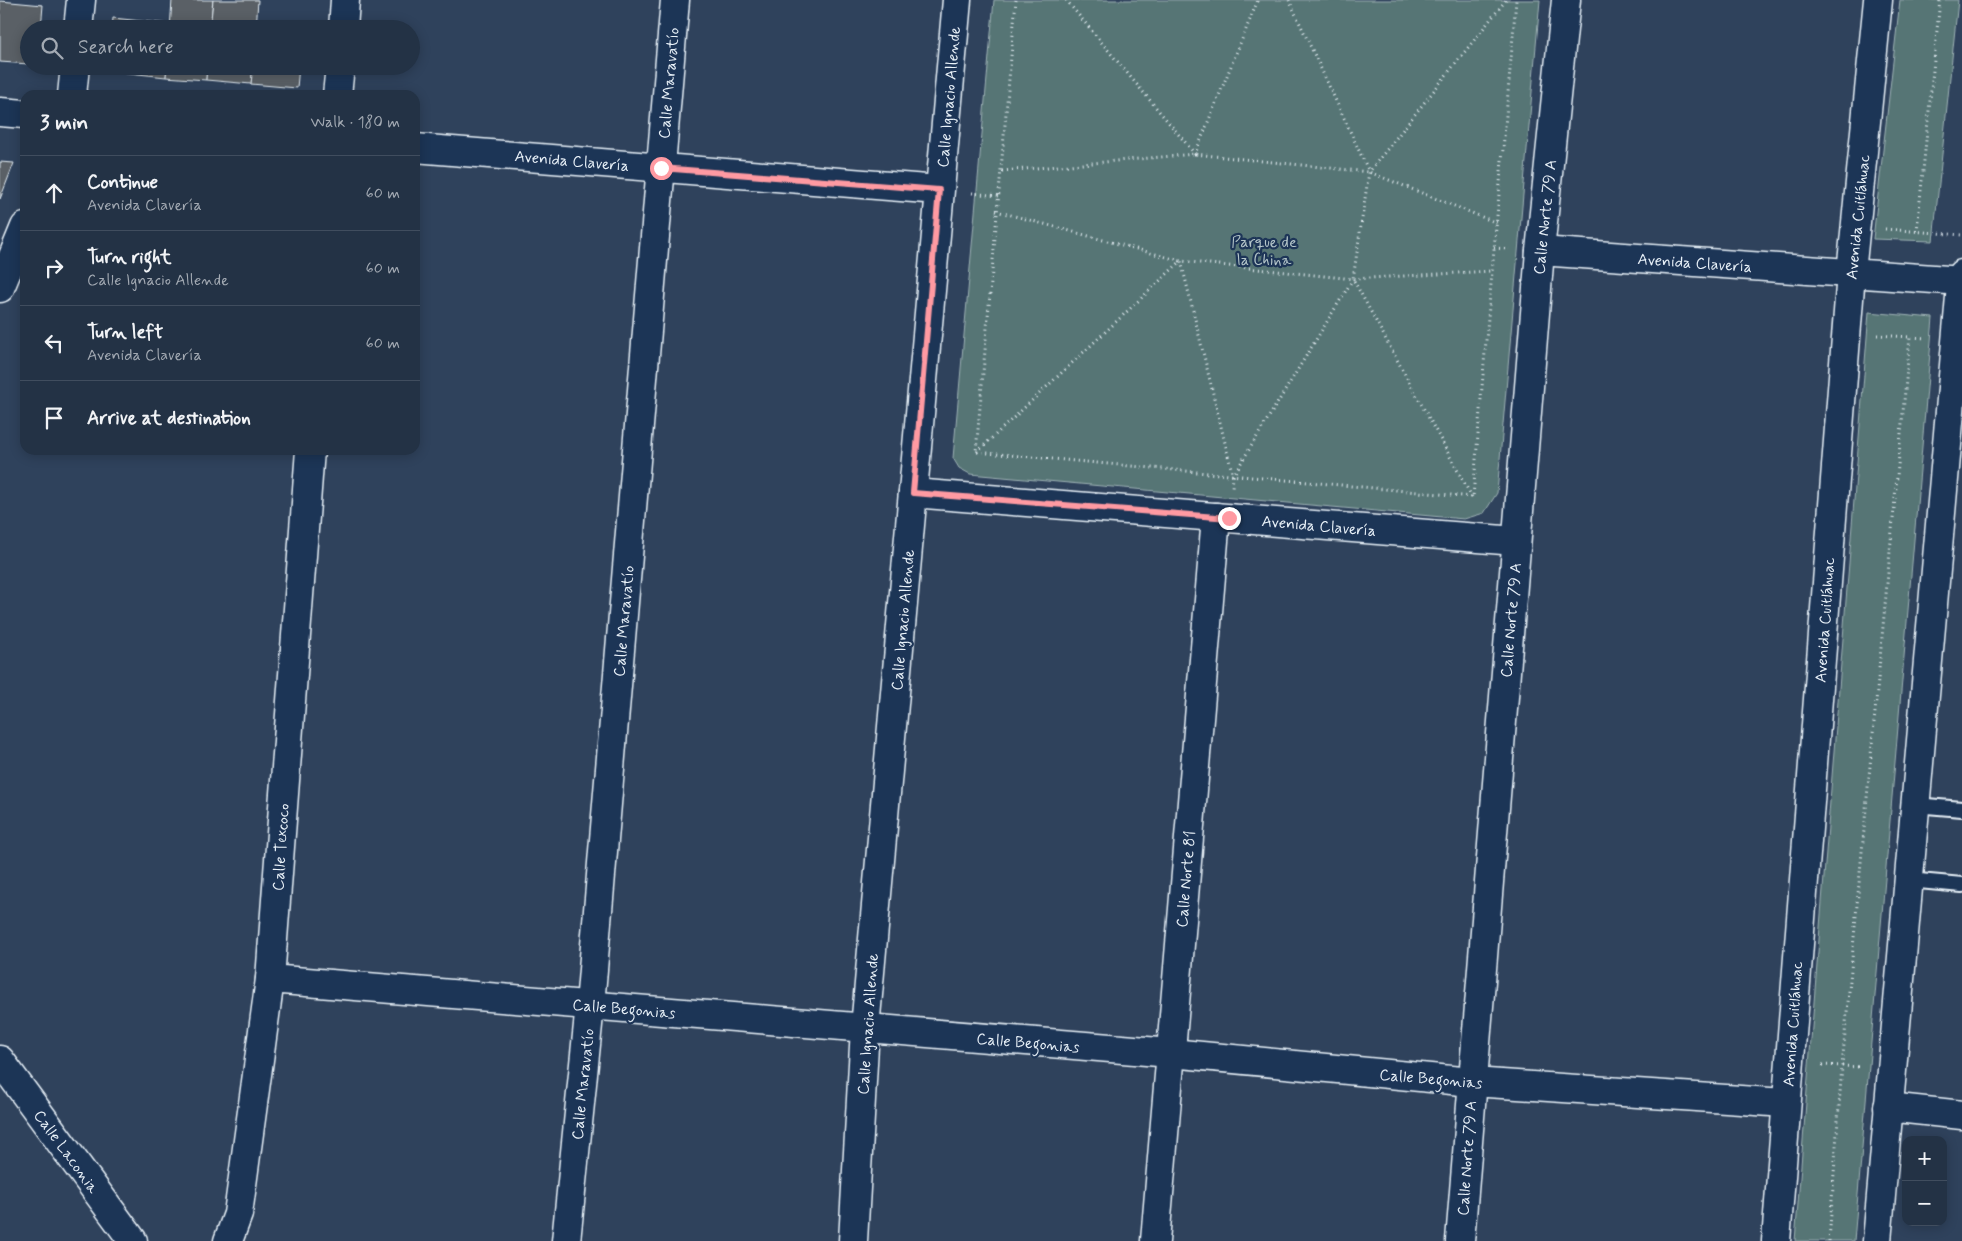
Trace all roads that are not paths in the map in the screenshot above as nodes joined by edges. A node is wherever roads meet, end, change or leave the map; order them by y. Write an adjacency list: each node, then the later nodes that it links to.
1 (81, 0): 7 (street)
2 (346, 0): 8 (street)
3 (675, 0): 16 (street, Calle Maravatío)
4 (956, 0): 17 (street, Calle Ignacio Allende)
5 (1566, 0): 19 (street, Calle Norte 79 A)
6 (1878, 0): 20 (street, Avenida Cuitláhuac)
7 (79, 20)
8 (344, 20)
9 (74, 75): 11 (street)
10 (339, 75): 12 (street)
11 (73, 90)
12 (338, 90)
13 (0, 112): 14 (street)
14 (20, 114)
15 (420, 148): 16 (street, Avenida Clavería)
16 (661, 168): 17 (street, Avenida Clavería); 33 (street, Calle Maravatío)
17 (939, 190): 25 (street, Calle Ignacio Allende)
18 (20, 239): 23 (street)
19 (1540, 251): 20 (street, Avenida Clavería); 27 (street, Calle Norte 79 A)
20 (1851, 273): 22 (street, Avenida Clavería); 38 (street, Avenida Cuitláhuac)
21 (1962, 274): 22 (street)
22 (1962, 281): 28 (street)
23 (0, 288)
24 (310, 455): 32 (street, Calle Texcoco)
25 (913, 493): 26 (street, Avenida Clavería); 34 (street, Calle Ignacio Allende)
26 (1216, 517): 27 (street, Avenida Clavería); 35 (street, Calle Norte 81)
27 (1516, 541): 37 (street, Calle Norte 79 A)
28 (1914, 804): 29 (lane); 30 (street)
29 (1962, 809)
30 (1908, 880): 31 (lane); 39 (street)
31 (1962, 885)
32 (270, 979): 33 (street, Calle Begonias); 42 (street, Calle Texcoco)
33 (590, 1005): 34 (street, Calle Begonias); 43 (street, Calle Maravatío)
34 (865, 1028): 35 (street, Calle Begonias); 44 (street, Calle Ignacio Allende)
35 (1171, 1054): 37 (street, Calle Begonias); 45 (street, Calle Norte 81)
36 (0, 1060): 41 (street, Calle Laconia)
37 (1472, 1082): 38 (street, Calle Begonias); 46 (street, Calle Norte 79 A)
38 (1786, 1103): 47 (street, Avenida Cuitláhuac)
39 (1888, 1107): 40 (street); 48 (street)
40 (1962, 1115)
41 (133, 1241)
42 (228, 1241)
43 (566, 1241)
44 (853, 1241)
45 (1155, 1241)
46 (1460, 1241)
47 (1776, 1241)
48 (1877, 1241)

